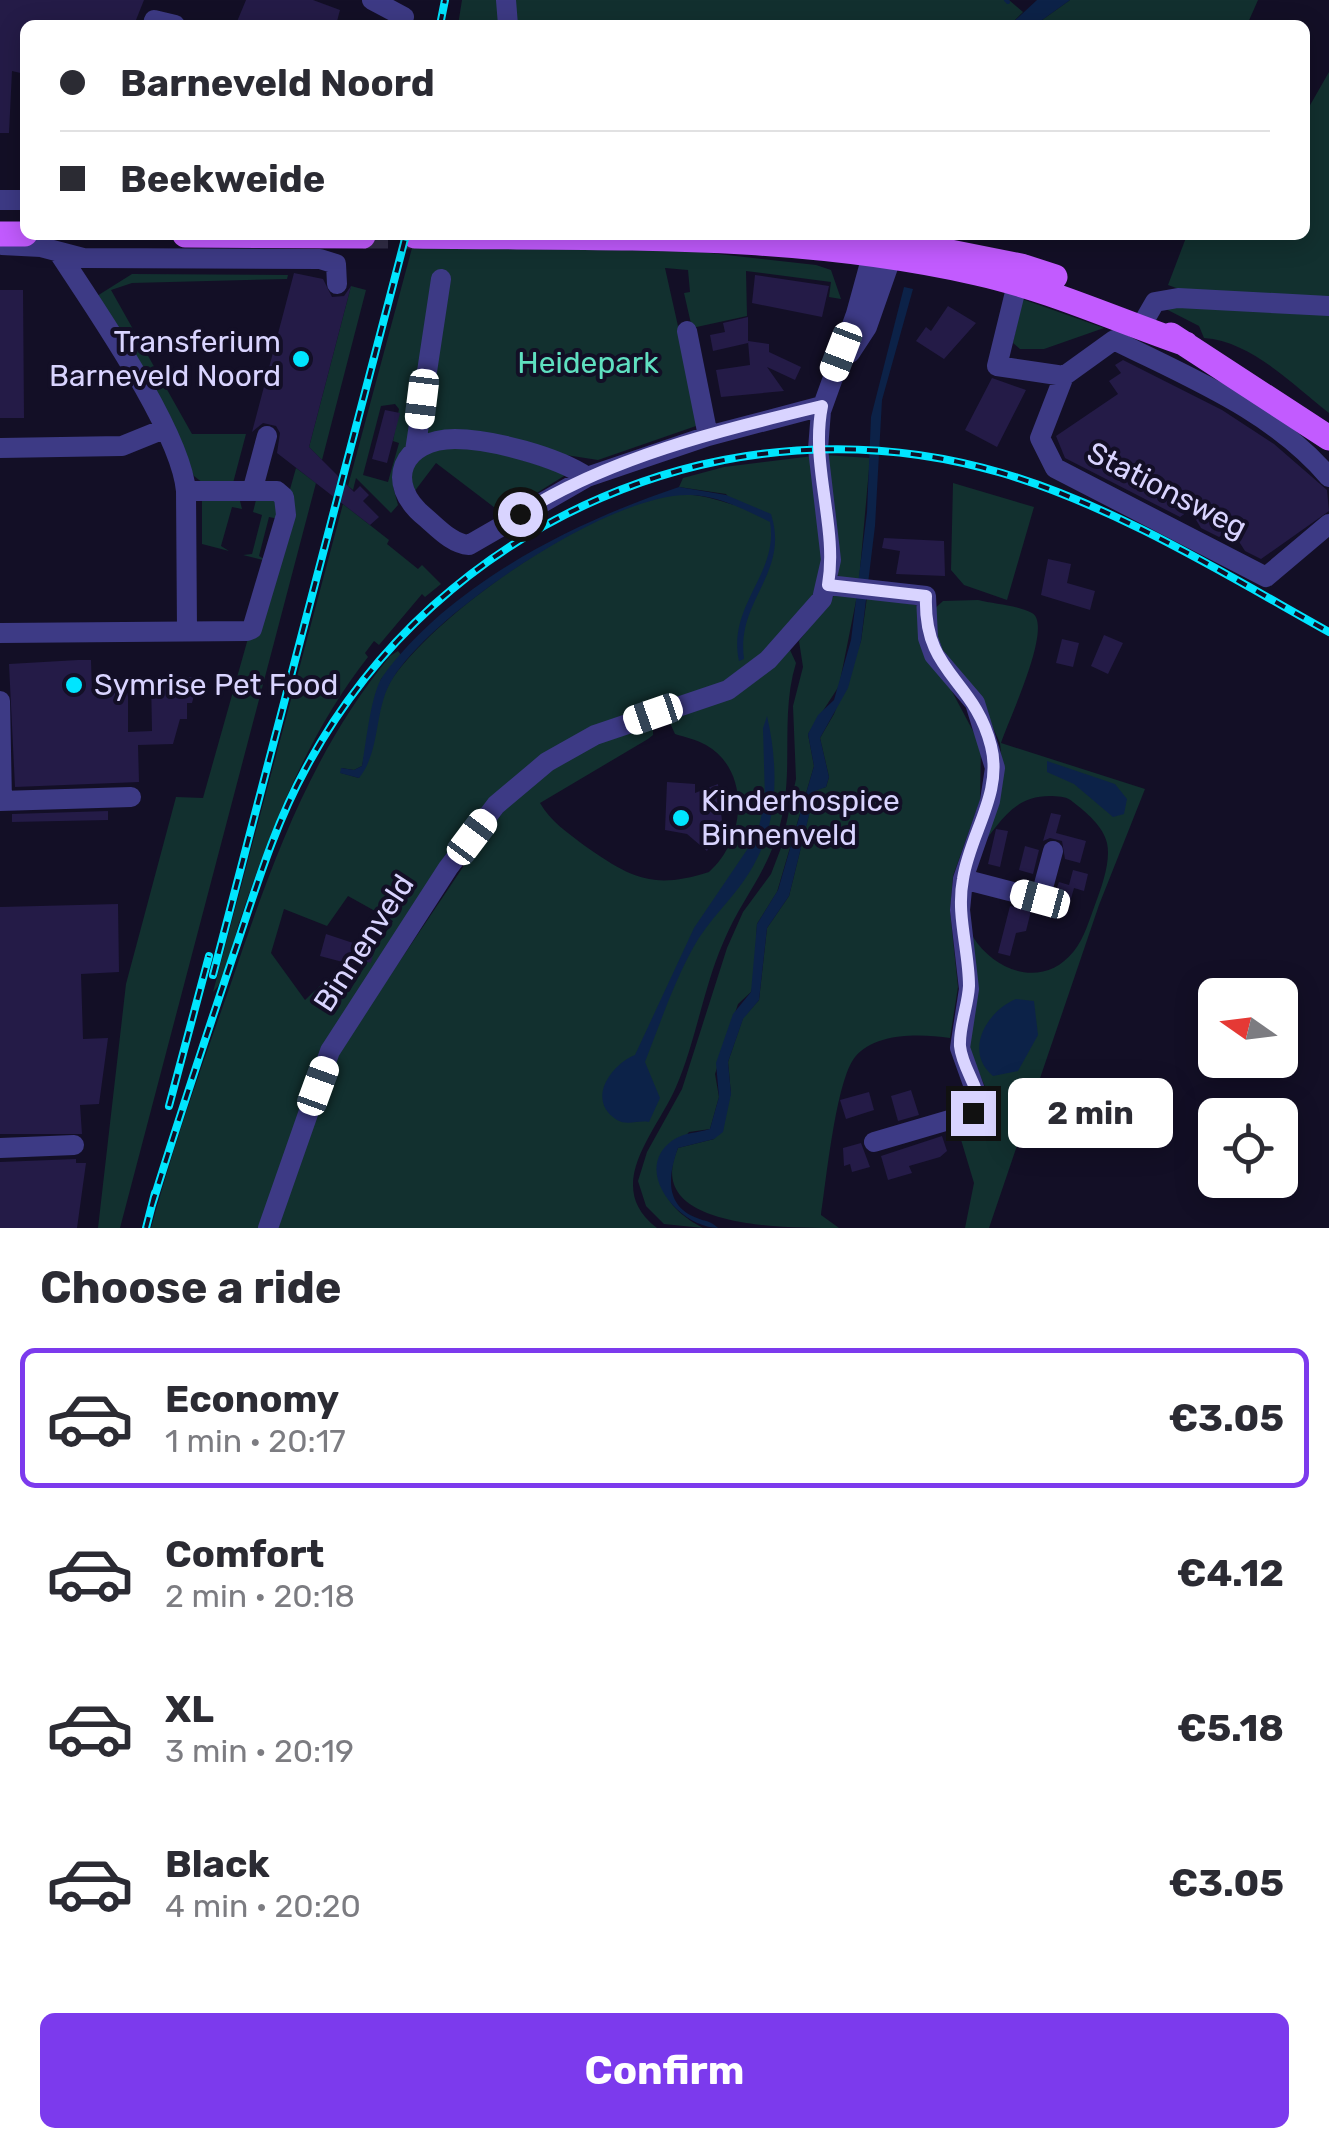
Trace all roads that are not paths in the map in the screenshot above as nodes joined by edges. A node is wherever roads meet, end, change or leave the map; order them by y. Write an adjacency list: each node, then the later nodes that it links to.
1 (372, 0): 2 (street)
2 (405, 14)
3 (721, 240): 4 (main road)
4 (882, 242): 8 (main road); 16 (street)
5 (0, 244): 6 (street)
6 (60, 253): 7 (street); 11 (street)
7 (97, 259): 10 (street); 11 (street)
8 (1019, 274): 13 (main road); 15 (street)
9 (441, 279): 22 (street)
10 (337, 284)
11 (87, 290): 17 (street)
12 (1329, 306): 13 (street)
13 (1142, 324): 20 (main road)
14 (687, 331): 19 (street)
15 (1064, 376): 24 (street); 27 (street, Stationsweg)
16 (822, 406): 19 (street); 28 (street)
17 (164, 429): 21 (street); 26 (street)
18 (266, 436): 25 (street)
19 (708, 436): 23 (street)
20 (1329, 438)
21 (0, 448)
22 (416, 451): 23 (street); 23 (street)
23 (587, 477)
24 (1329, 477)
25 (252, 488): 26 (street); 29 (street)
26 (186, 491): 29 (street)
27 (1329, 524)
28 (838, 586): 35 (street); 39 (street, Binnenveld)
29 (187, 631): 30 (street)
30 (0, 634)
31 (0, 700): 33 (street)
32 (131, 797): 33 (street)
33 (1, 801)
34 (1053, 851): 35 (street)
35 (962, 879): 36 (street)
36 (874, 1142)
37 (74, 1146): 38 (street)
38 (0, 1148)
39 (268, 1228)

